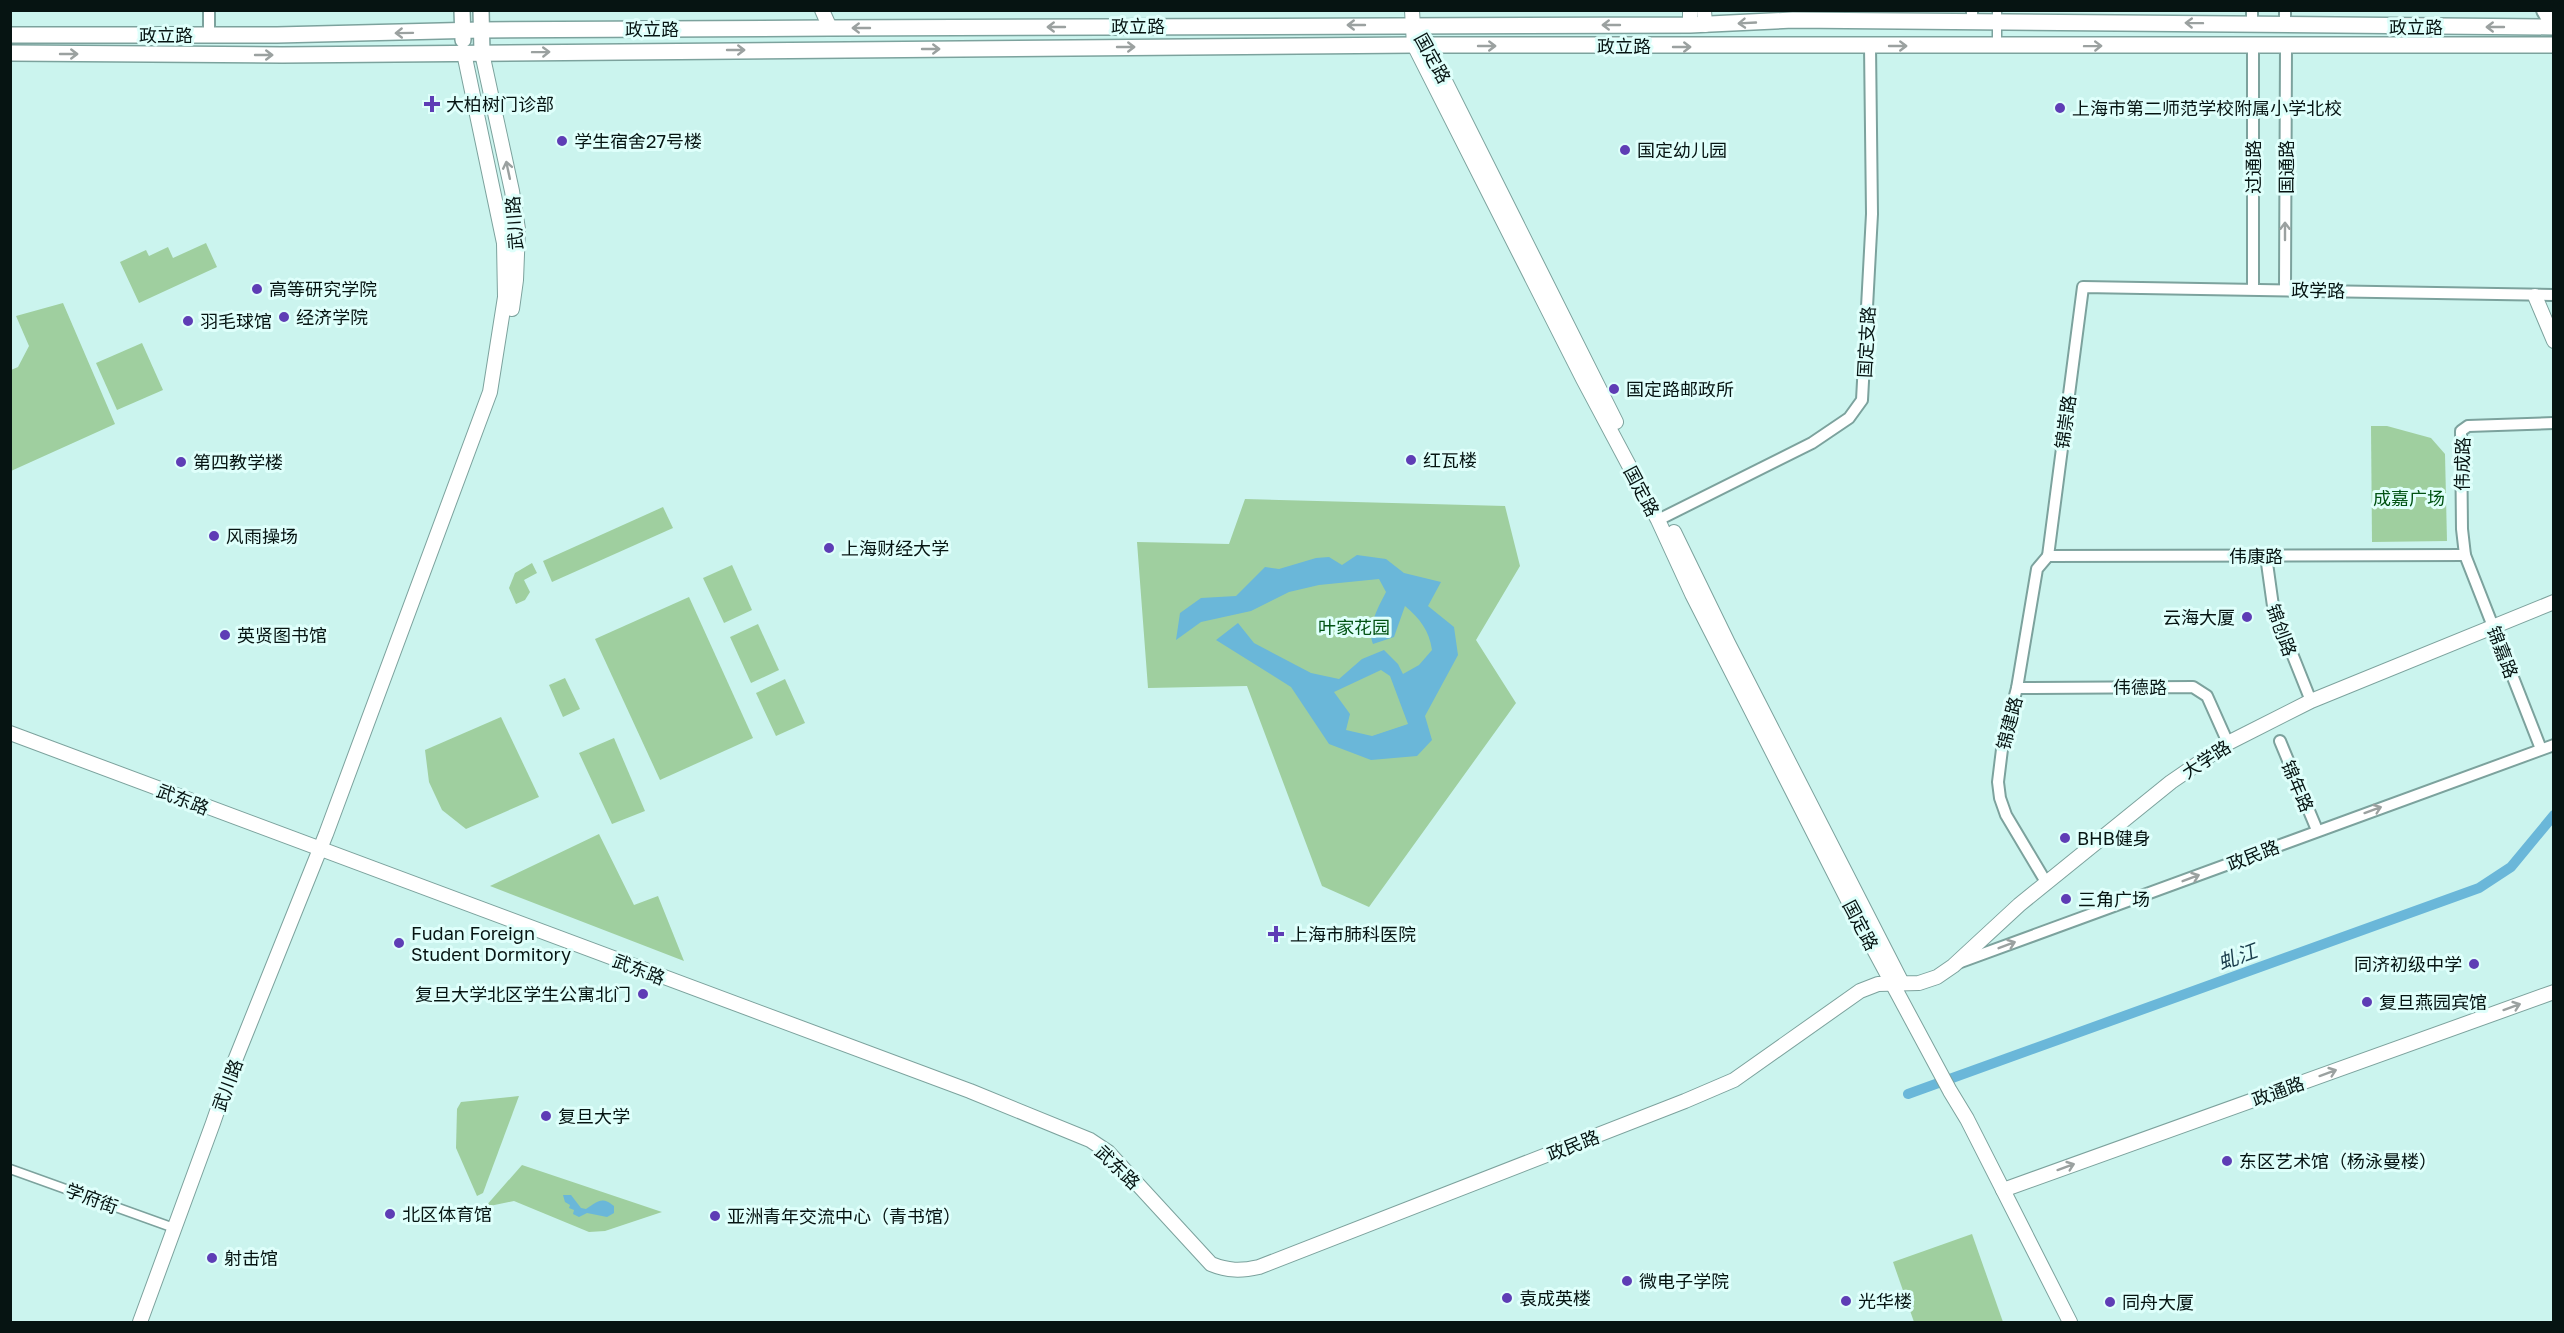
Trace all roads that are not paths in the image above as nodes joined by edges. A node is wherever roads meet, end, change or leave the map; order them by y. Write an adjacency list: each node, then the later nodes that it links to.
1 (209, 10): 17 (street)
2 (462, 10): 15 (main road)
3 (481, 10): 14 (main road)
4 (822, 10): 13 (street)
5 (2545, 10): 12 (main road)
6 (1972, 15): 7 (main road, 政立路); 11 (main road, 政立路, one-way to 11)
7 (1997, 15): 8 (main road, 政立路, one-way to 7); 23 (street)
8 (2252, 17): 9 (main road, 政立路)
9 (2285, 17): 12 (main road, 政立路, one-way to 9)
10 (1414, 18): 11 (main road, 政立路, one-way to 10); 13 (main road, 政立路, one-way to 13); 19 (street, 国定路)
11 (1697, 18)
12 (2553, 27)
13 (830, 28): 14 (main road, 政立路)
14 (481, 30): 15 (main road, 政立路); 26 (main road)
15 (463, 31): 17 (main road, 政立路, one-way to 17); 25 (main road)
16 (10, 35): 17 (main road, 政立路)
17 (208, 36)
18 (2253, 44): 20 (main road, 政立路); 23 (main road, 政立路, one-way to 18); 28 (street, 过通路)
19 (1421, 45): 22 (main road, 政立路, one-way to 22); 26 (main road, 政立路, one-way to 19); 35 (street, 国定路)
20 (2286, 45): 21 (main road, 政立路); 29 (street, 国通路, one-way to 20)
21 (2553, 45)
22 (1870, 46): 23 (main road, 政立路, one-way to 23); 35 (street, 国定支路)
23 (1997, 47)
24 (10, 53): 25 (main road, 政立路, one-way to 25)
25 (464, 53): 26 (main road, 政立路); 33 (street)
26 (482, 53): 33 (street, 武川路, one-way to 26)
27 (2083, 287): 28 (street, 政学路); 37 (street, 锦崇路)
28 (2253, 289): 29 (street, 政学路)
29 (2285, 290): 31 (street, 政学路)
30 (2553, 295): 31 (street, 政学路)
31 (2535, 296): 32 (street)
32 (2553, 341)
33 (490, 392): 49 (street, 武川路)
34 (2553, 423): 36 (street, 伟成路)
35 (1662, 518): 52 (street, 国定路)
36 (2465, 555): 38 (street, 伟康路); 40 (street, 锦嘉路)
37 (2048, 556): 38 (street, 伟康路); 41 (street, 锦建路)
38 (2266, 556): 42 (street, 锦创路)
39 (2553, 603): 40 (street, 大学路)
40 (2494, 628): 42 (street, 大学路); 47 (street, 锦嘉路)
41 (2017, 688): 45 (street, 伟德路); 50 (street, 锦建路)
42 (2311, 700): 45 (street, 大学路)
43 (10, 733): 49 (street, 武东路)
44 (2280, 741): 48 (street, 锦年路)
45 (2228, 744): 50 (street, 大学路)
46 (2553, 745): 47 (street, 政民路)
47 (2541, 749): 48 (street, 政民路, one-way to 47)
48 (2317, 830): 51 (street, 政民路, one-way to 48)
49 (320, 850): 56 (street, 武川路); 57 (street, 武东路)
50 (2046, 882): 51 (street, 大学路)
51 (1953, 966): 52 (street, 大学路)
52 (1898, 984): 55 (street, 国定路); 57 (street, 政民路)
53 (2553, 992): 55 (street, 政通路, one-way to 53)
54 (10, 1169): 56 (street, 学府街)
55 (2007, 1189): 59 (street, 国定路); 60 (street, 国定路)
56 (174, 1228): 58 (street, 武川路)
57 (1224, 1269)
58 (140, 1323)
59 (2070, 1323)
60 (2080, 1323)

